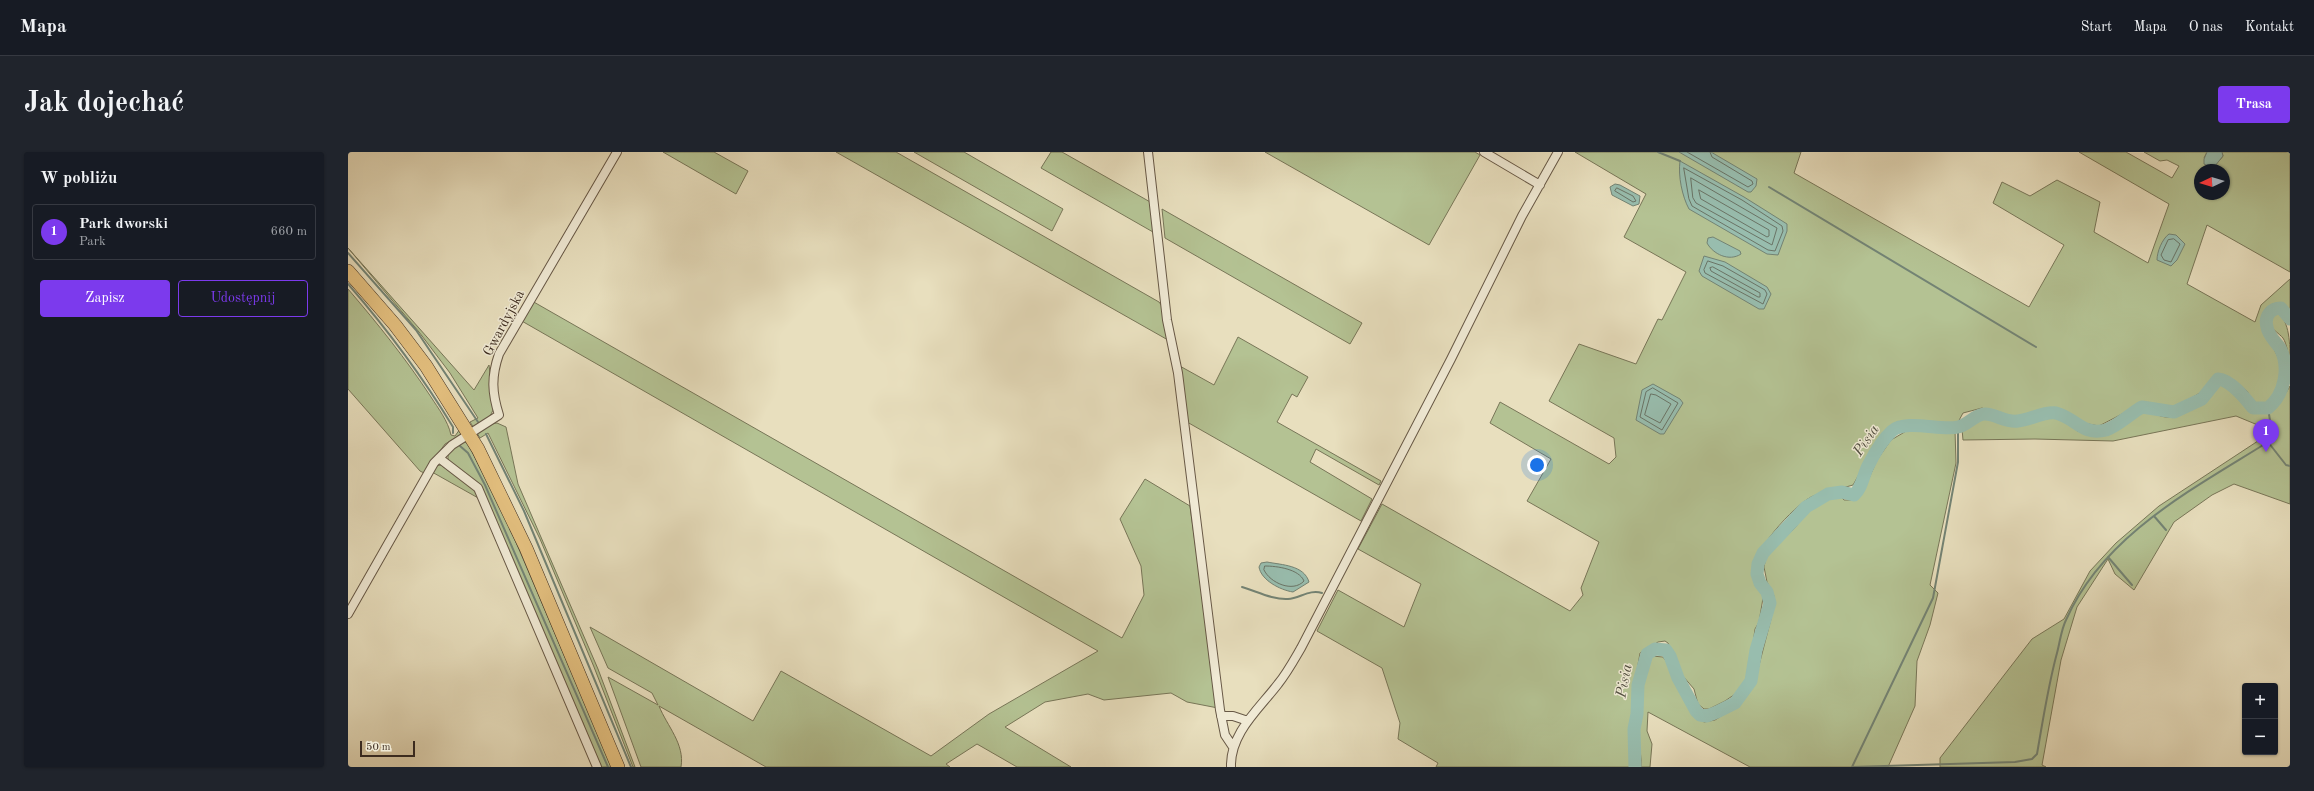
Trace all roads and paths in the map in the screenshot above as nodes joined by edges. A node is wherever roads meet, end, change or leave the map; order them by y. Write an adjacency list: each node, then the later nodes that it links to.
1 (617, 152): 7 (street, Gwardyjska)
2 (1148, 152): 10 (street)
3 (1484, 152): 5 (street)
4 (1558, 152): 5 (street)
5 (1540, 185): 11 (street)
6 (348, 271): 7 (main road)
7 (470, 434): 8 (street, Gwardyjska); 14 (main road)
8 (438, 458): 9 (street, Gwardyjska); 13 (street)
9 (348, 614)
10 (1221, 716): 11 (street); 12 (street)
11 (1248, 721): 12 (street)
12 (1233, 747): 15 (street)
13 (596, 767)
14 (618, 767)
15 (1231, 767)

